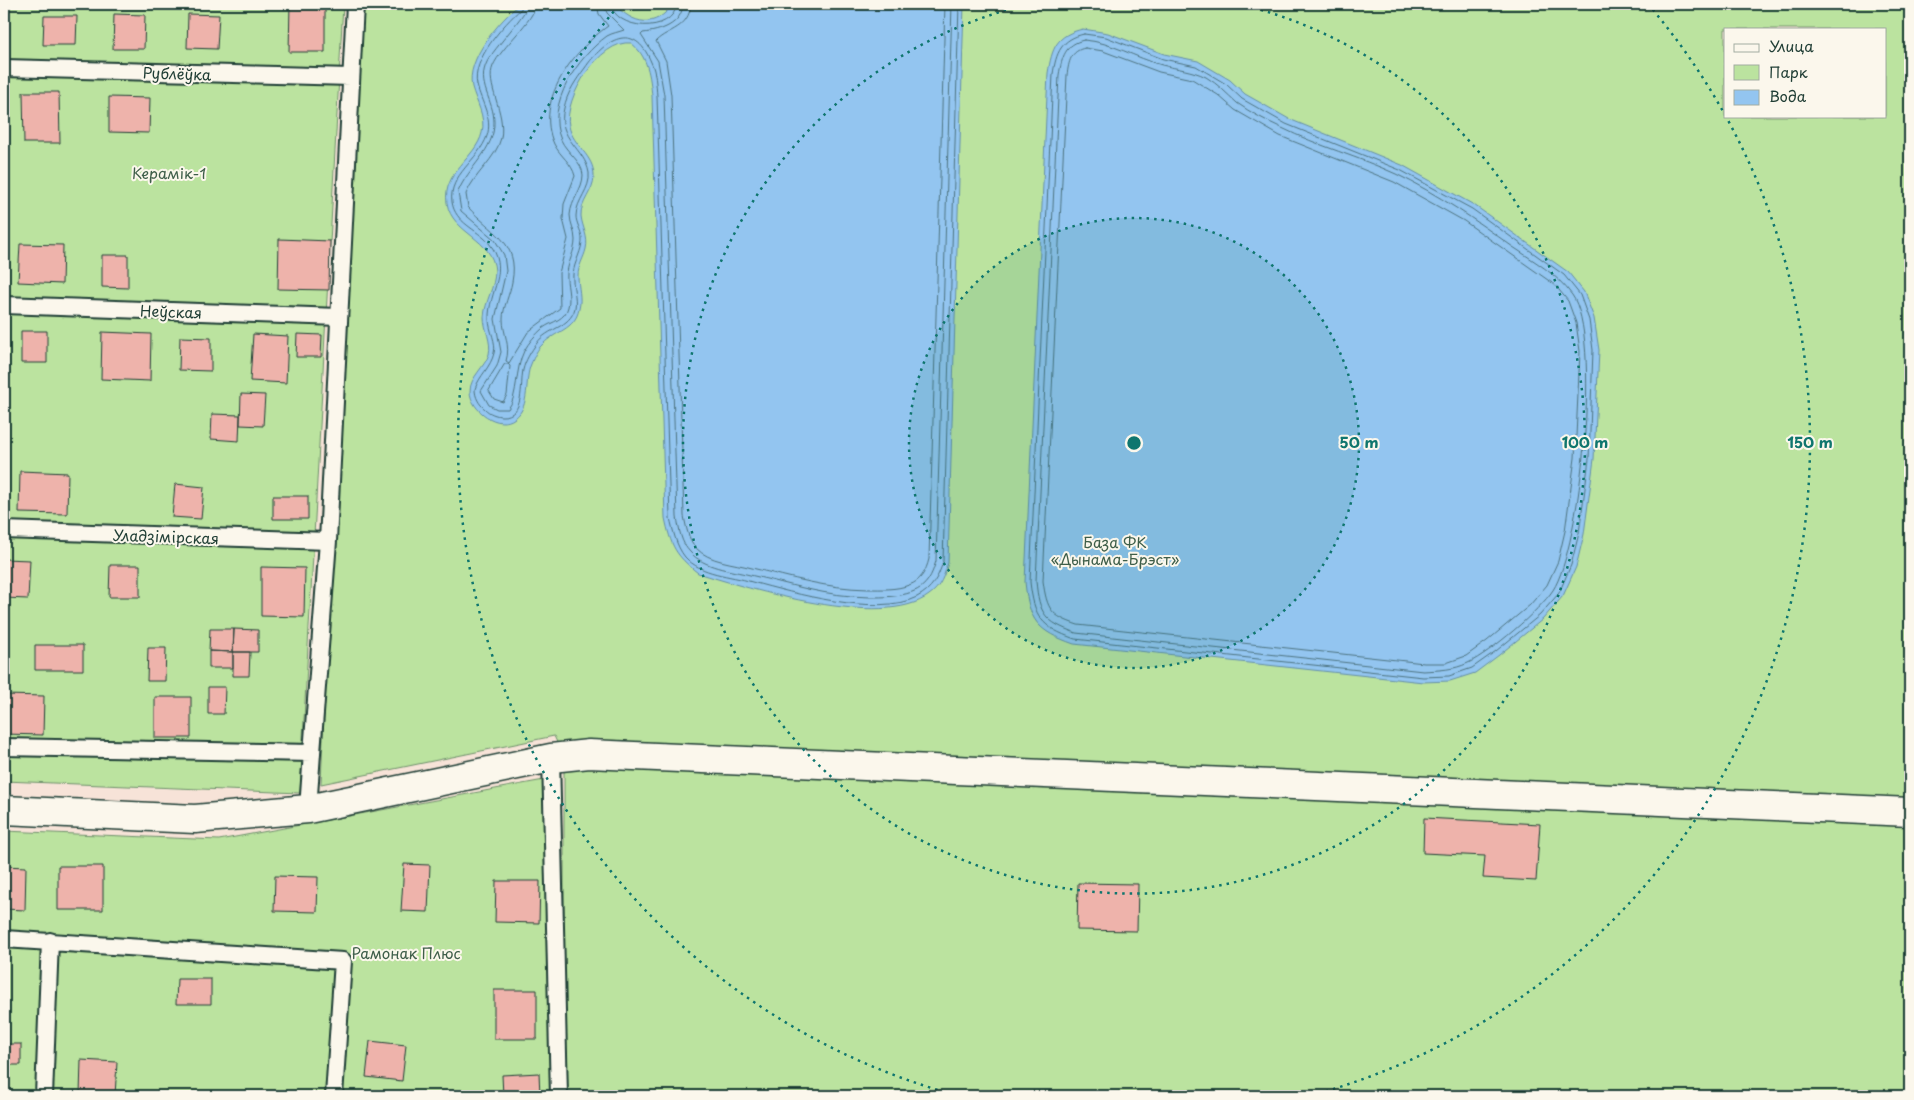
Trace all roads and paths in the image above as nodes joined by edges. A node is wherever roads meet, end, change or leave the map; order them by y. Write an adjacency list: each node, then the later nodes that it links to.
1 (354, 4): 3 (lane)
2 (4, 68): 3 (lane, Рублёўка)
3 (351, 77): 5 (lane)
4 (4, 305): 5 (lane, Неўская)
5 (339, 317): 7 (lane)
6 (4, 530): 7 (lane, Уладзімірская)
7 (328, 542): 9 (lane)
8 (4, 747): 9 (lane)
9 (312, 753): 11 (lane)
10 (551, 758): 11 (street); 13 (street); 18 (lane)
11 (308, 809): 12 (street)
12 (4, 810)
13 (1910, 812)
14 (4, 939): 15 (lane)
15 (50, 941): 16 (lane); 17 (lane)
16 (44, 1096)
17 (334, 1096)
18 (559, 1096)

